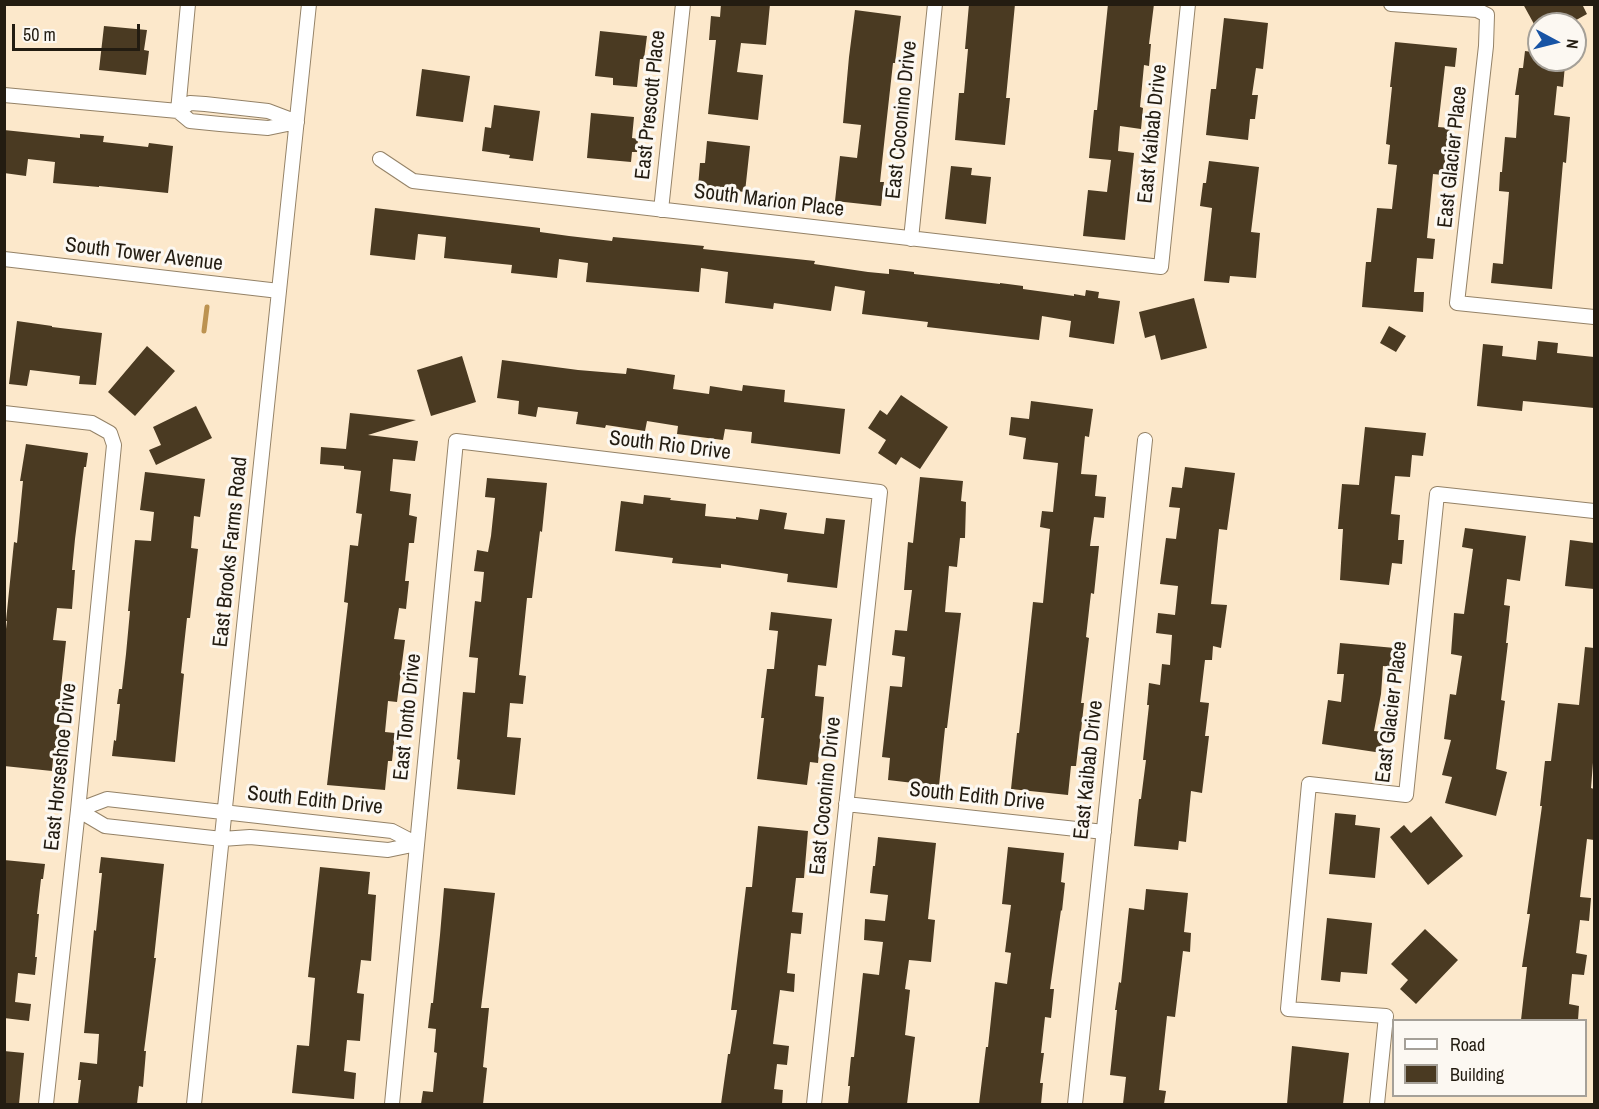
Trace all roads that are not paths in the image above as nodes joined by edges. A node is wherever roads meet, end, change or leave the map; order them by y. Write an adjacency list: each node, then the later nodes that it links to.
1 (189, 4): 9 (street)
2 (309, 4): 10 (street, East Brooks Farms Road)
3 (683, 4): 13 (street, East Prescott Place)
4 (935, 4): 14 (street, East Coconino Drive)
5 (1188, 4): 16 (street, East Kaibab Drive)
6 (1391, 4): 18 (street, East Glacier Place)
7 (4, 95): 9 (street)
8 (221, 105): 9 (street); 10 (street); 11 (street)
9 (178, 111): 11 (street)
10 (297, 122): 11 (street); 17 (street, East Brooks Farms Road)
11 (220, 124)
12 (380, 159): 13 (street, South Marion Place)
13 (660, 210): 14 (street, South Marion Place)
14 (911, 239): 16 (street, South Marion Place)
15 (4, 260): 17 (street, South Tower Avenue)
16 (1161, 267)
17 (279, 291): 27 (street, East Brooks Farms Road)
18 (1594, 317)
19 (4, 413): 26 (street, East Horseshoe Drive)
20 (1145, 440): 30 (street, East Kaibab Drive)
21 (456, 441): 22 (street, South Rio Drive); 33 (street, East Tonto Drive)
22 (880, 492): 25 (street, East Coconino Drive)
23 (1594, 511): 39 (street, East Glacier Place)
24 (141, 803): 26 (street, South Edith Drive); 27 (street, South Edith Drive); 29 (street)
25 (846, 804): 30 (street, South Edith Drive); 37 (street, East Coconino Drive)
26 (78, 810): 29 (street, South Edith Drive); 34 (street, East Horseshoe Drive)
27 (225, 813): 28 (street, South Edith Drive); 31 (street, East Brooks Farms Road)
28 (324, 823): 32 (street); 33 (street, South Edith Drive)
29 (138, 829): 31 (street, South Edith Drive)
30 (1104, 832): 38 (street, East Kaibab Drive)
31 (222, 838): 32 (street, South Edith Drive); 35 (street, East Brooks Farms Road)
32 (322, 844): 33 (street, South Edith Drive)
33 (417, 844): 36 (street, East Tonto Drive)
34 (46, 1104)
35 (194, 1104)
36 (392, 1104)
37 (814, 1104)
38 (1075, 1104)
39 (1377, 1104)

